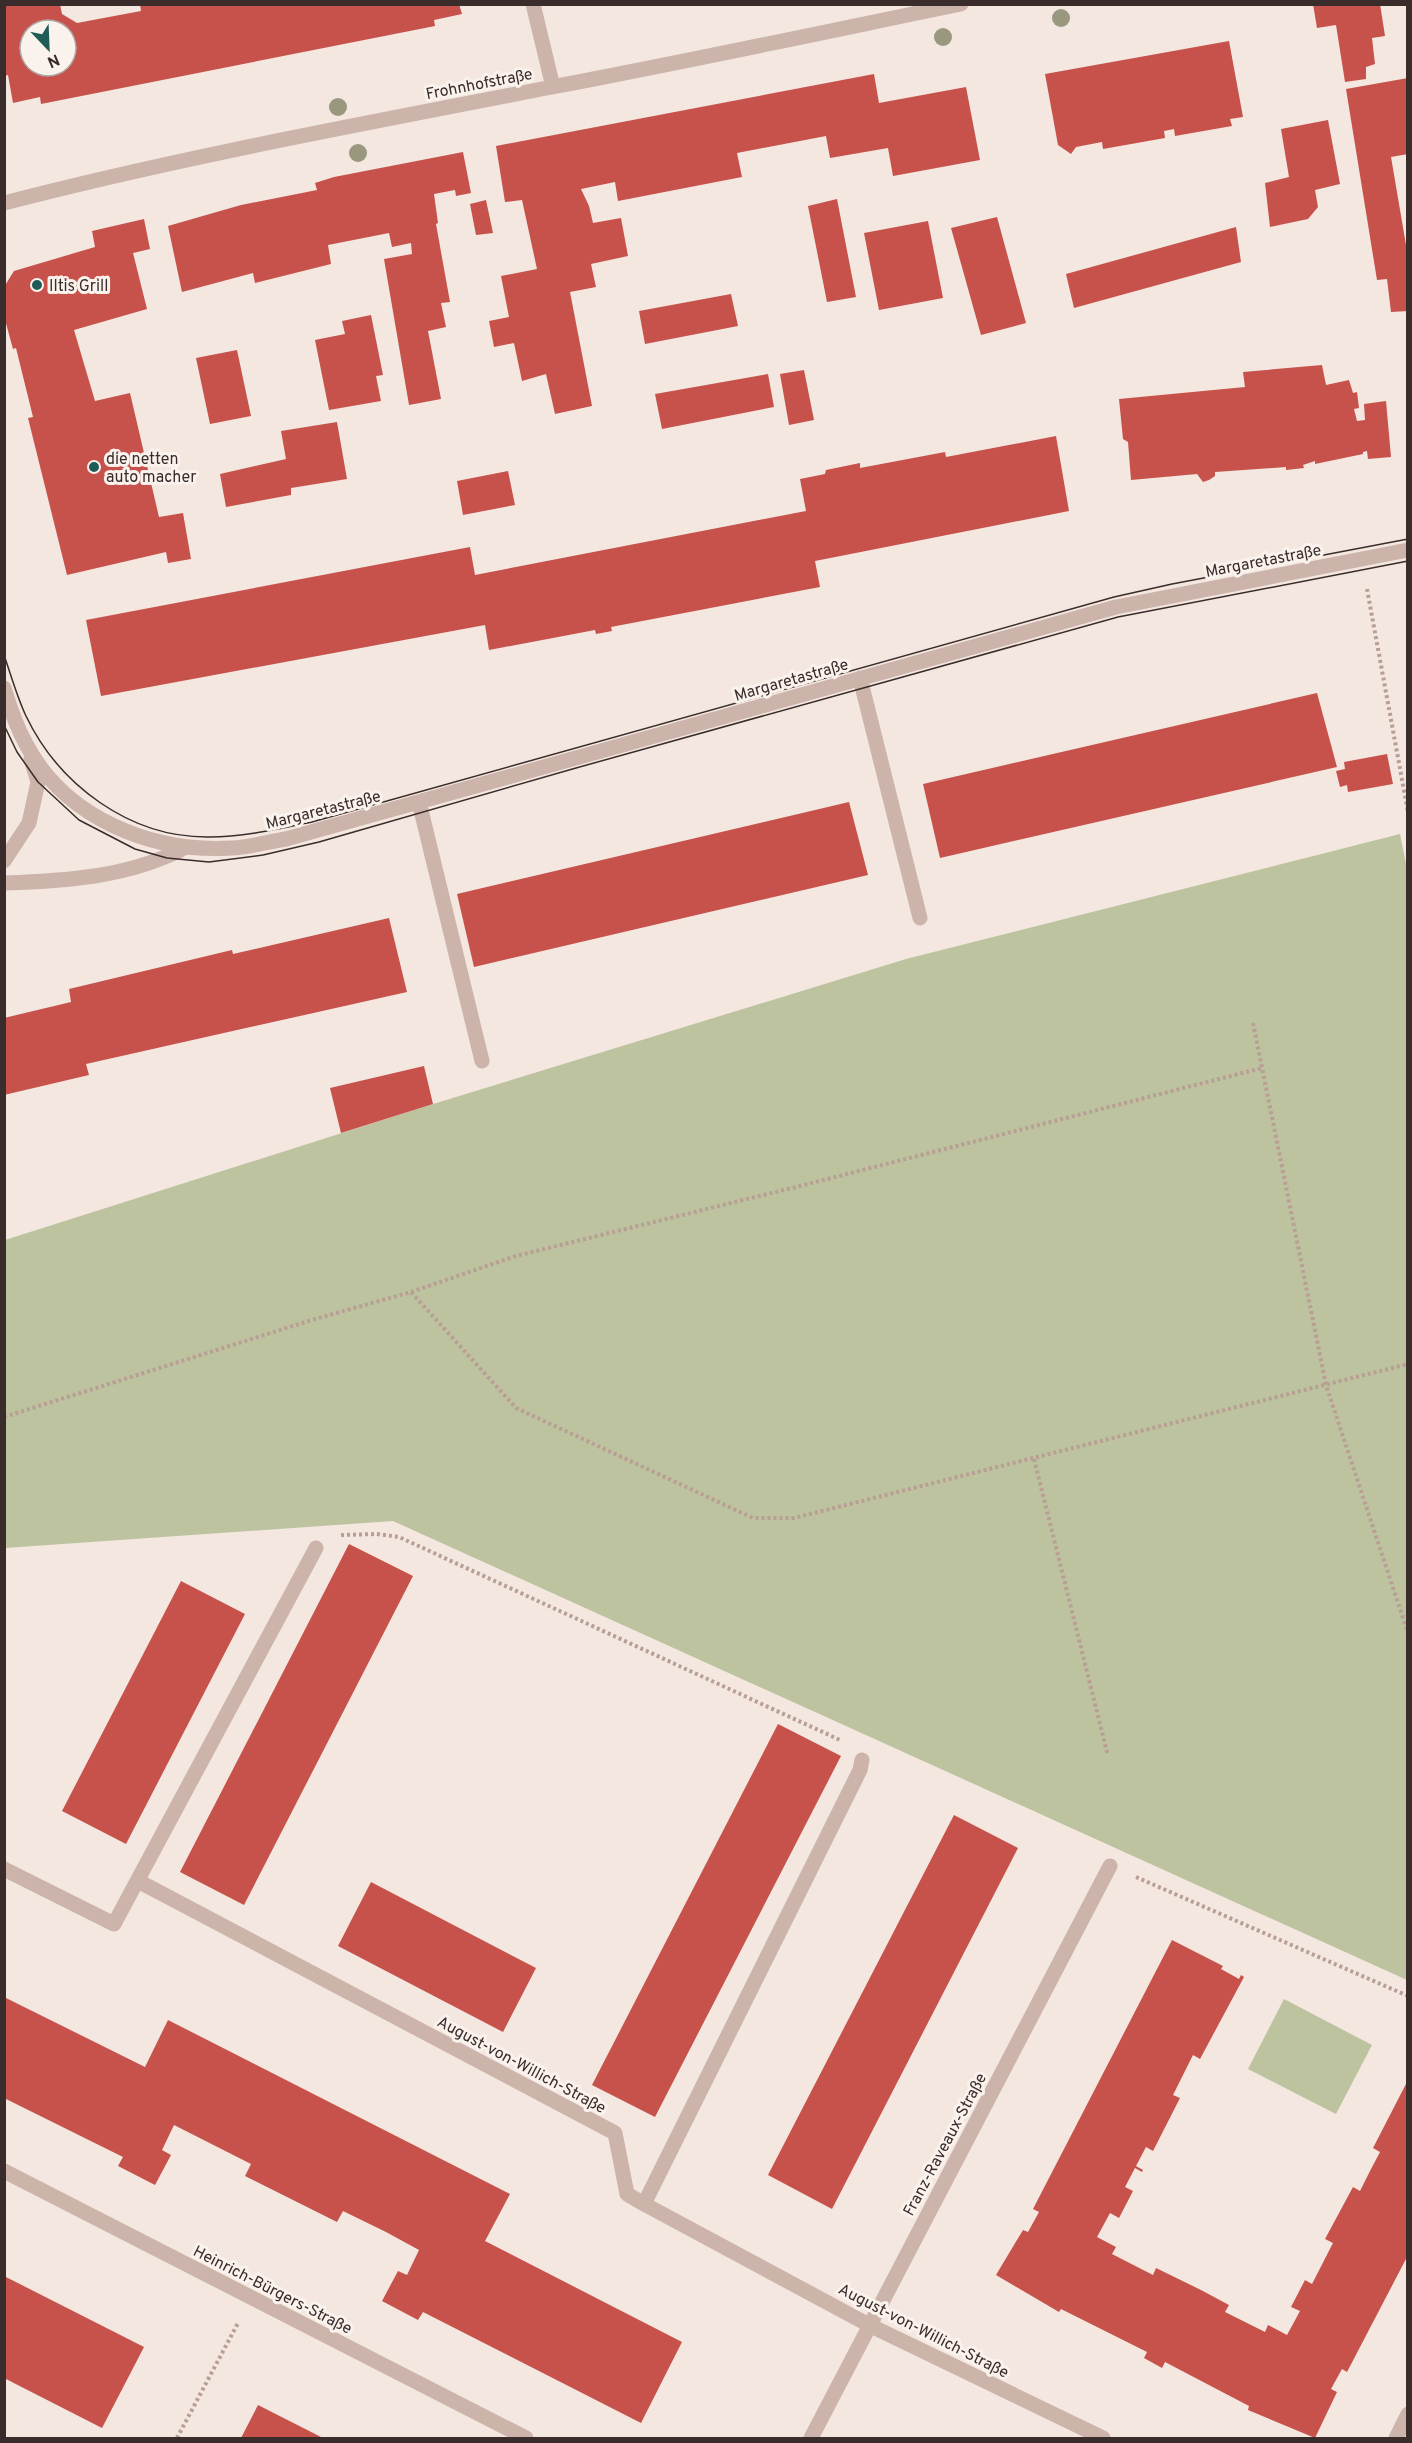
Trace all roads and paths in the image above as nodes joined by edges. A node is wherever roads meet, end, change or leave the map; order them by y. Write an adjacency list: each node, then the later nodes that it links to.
1 (533, 4): 3 (street)
2 (961, 4): 3 (street, Frohnhofstraße)
3 (553, 87): 4 (street, Frohnhofstraße)
4 (4, 203)
5 (1407, 550): 6 (street, Margaretastraße)
6 (1362, 559): 7 (street, Margaretastraße); 11 (path)
7 (860, 678): 10 (street, Margaretastraße); 15 (street)
8 (4, 688): 9 (street, Margaretastraße)
9 (27, 746): 12 (street, Margaretastraße); 13 (street, Margaretastraße)
10 (419, 802): 12 (street, Margaretastraße); 17 (street)
11 (1407, 812)
12 (186, 847): 14 (street, Margaretastraße)
13 (4, 861)
14 (4, 883)
15 (920, 918)
16 (1253, 1023): 18 (path)
17 (482, 1061)
18 (1262, 1068): 19 (path); 21 (path)
19 (411, 1293): 22 (path); 23 (path)
20 (1407, 1364): 21 (path)
21 (1326, 1385): 23 (path); 25 (path)
22 (4, 1417)
23 (1034, 1459): 26 (path)
24 (316, 1548): 27 (path); 30 (street)
25 (1407, 1633)
26 (1108, 1756)
27 (862, 1760): 33 (street)
28 (1110, 1866): 31 (path); 35 (street, Franz-Raveaux-Straße)
29 (4, 1869): 30 (street)
30 (138, 1881): 33 (street, August-von-Willich-Straße)
31 (1407, 1996)
32 (4, 2172): 34 (street, Heinrich-Bürgers-Straße)
33 (644, 2204): 35 (street, August-von-Willich-Straße)
34 (252, 2298): 37 (path); 38 (street, Heinrich-Bürgers-Straße)
35 (869, 2325): 39 (street, Franz-Raveaux-Straße); 40 (street, August-von-Willich-Straße)
36 (1407, 2414): 41 (street)
37 (177, 2439)
38 (526, 2439)
39 (811, 2439)
40 (1103, 2439)
41 (1396, 2439)

